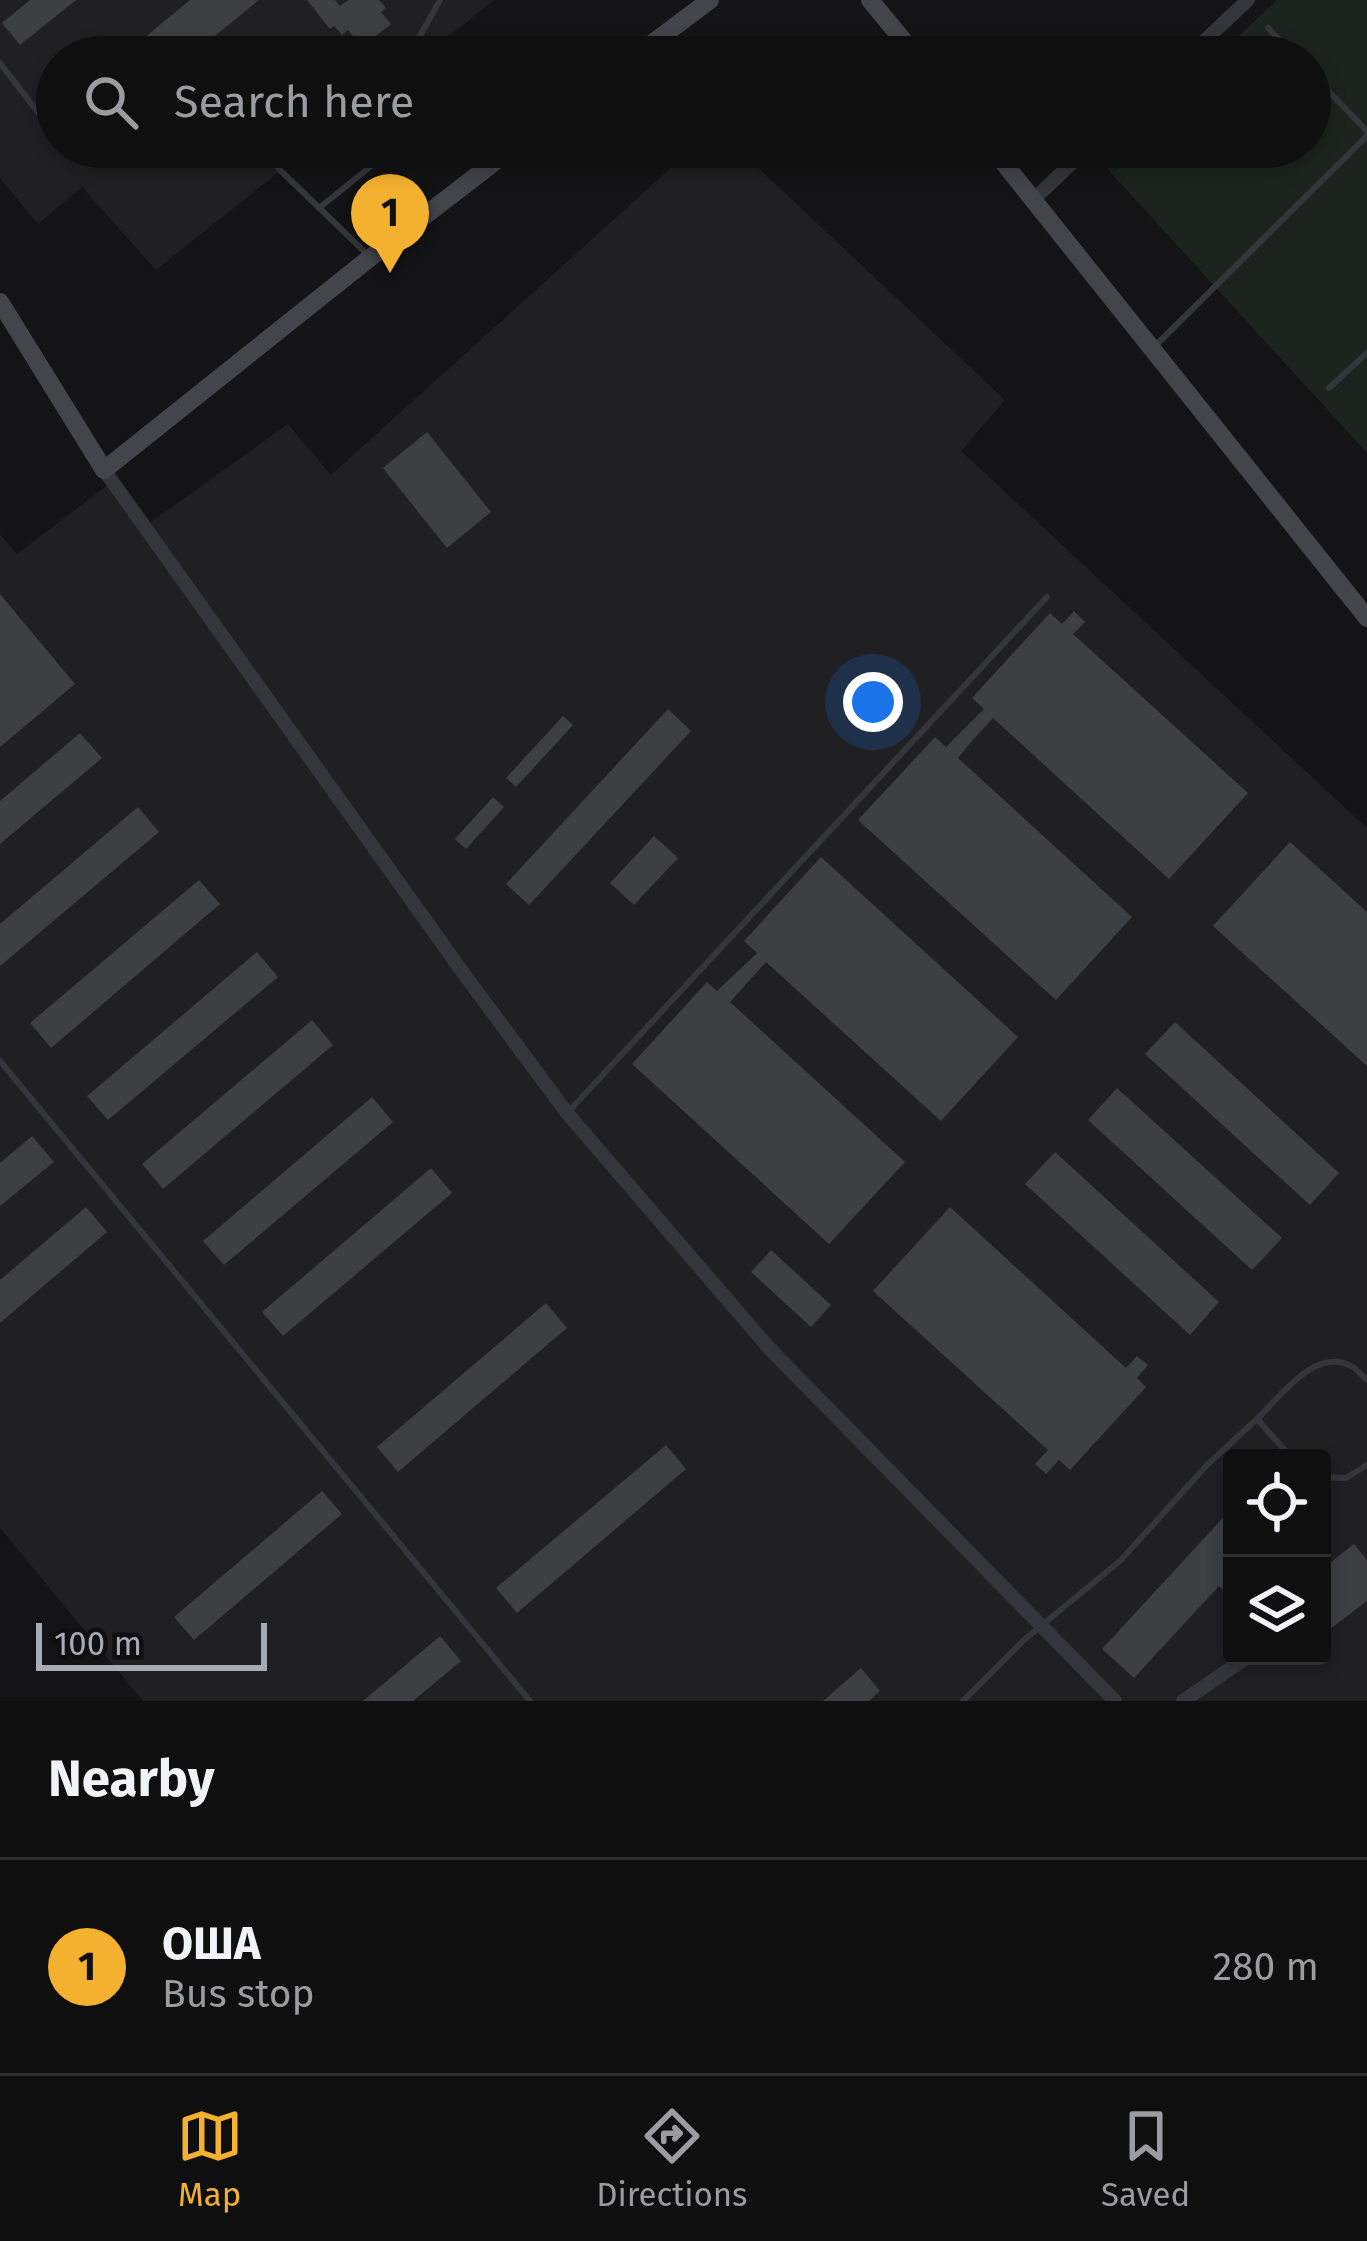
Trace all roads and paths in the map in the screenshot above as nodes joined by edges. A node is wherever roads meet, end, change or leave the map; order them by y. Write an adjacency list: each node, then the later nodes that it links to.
1 (440, 0): 6 (lane)
2 (710, 0): 7 (street)
3 (869, 0): 8 (street)
4 (1248, 0): 9 (street)
5 (1268, 28): 10 (lane)
6 (420, 36)
7 (662, 36)
8 (899, 36)
9 (1209, 36)
10 (1276, 36)
11 (0, 63): 13 (lane)
12 (1331, 94): 14 (lane)
13 (36, 110)
14 (1367, 133): 24 (lane)
15 (278, 168): 21 (lane)
16 (369, 168): 21 (lane)
17 (487, 168): 22 (street)
18 (1008, 168): 20 (street)
19 (1067, 168): 20 (street)
20 (1034, 199): 24 (street)
21 (319, 208): 22 (lane)
22 (371, 257): 27 (street)
23 (0, 302): 27 (street)
24 (1152, 348): 29 (street)
25 (1367, 353): 26 (lane)
26 (1329, 388)
27 (104, 470): 31 (street)
28 (1047, 597): 31 (lane)
29 (1367, 618)
30 (0, 1061): 39 (lane)
31 (567, 1113): 37 (street)
32 (1367, 1381): 33 (lane)
33 (1257, 1419): 34 (lane); 37 (lane)
34 (1284, 1449)
35 (1367, 1465): 36 (lane)
36 (1331, 1478)
37 (1041, 1626): 40 (lane); 41 (street)
38 (1236, 1665): 42 (street)
39 (530, 1701)
40 (963, 1701)
41 (1115, 1701)
42 (1183, 1701)

